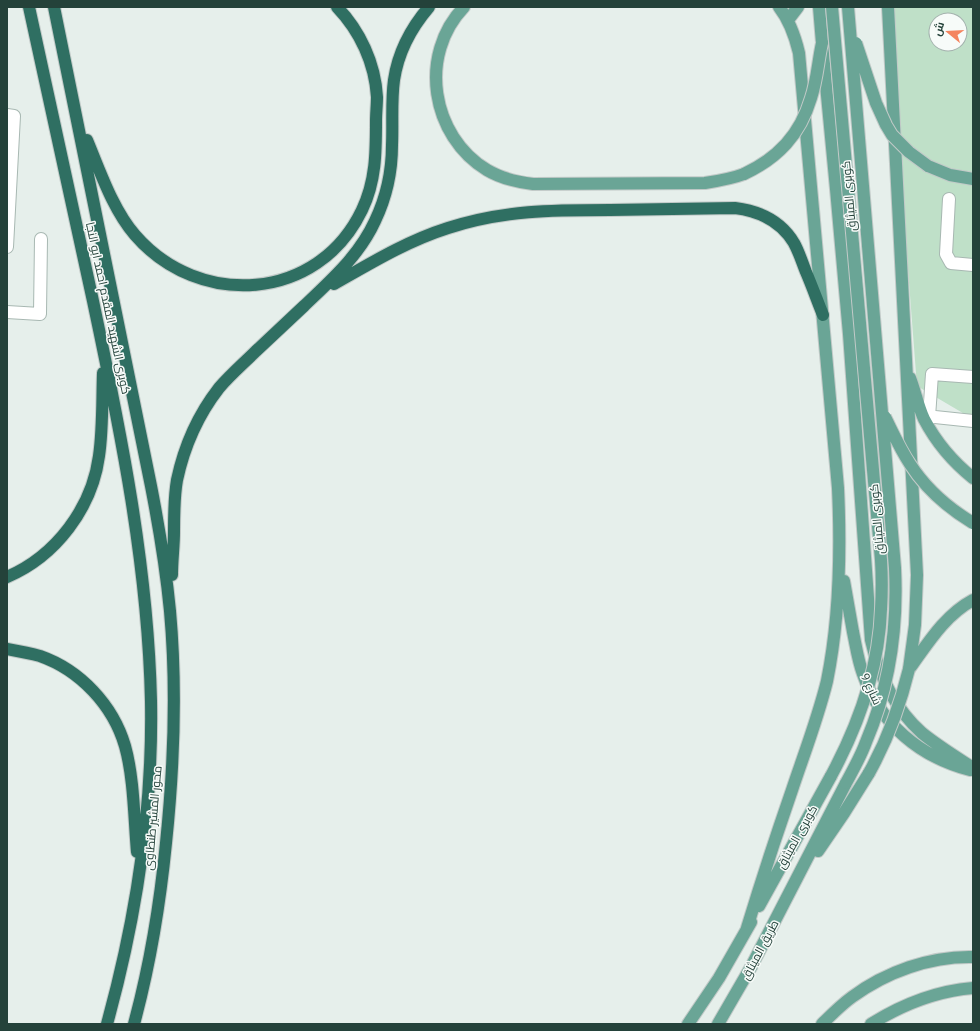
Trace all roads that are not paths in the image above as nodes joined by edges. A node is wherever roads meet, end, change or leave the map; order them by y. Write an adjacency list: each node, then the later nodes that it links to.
1 (29, 7): 25 (highway, كوبرى الشهيد المقدم احمد ابو النجا)
2 (54, 7): 16 (highway, كوبرى الشهيد المقدم احمد ابو النجا)
3 (337, 7): 16 (highway)
4 (429, 7): 22 (highway)
5 (464, 7): 14 (main road, bridge)
6 (779, 7): 12 (main road)
7 (798, 7): 12 (main road)
8 (819, 7): 14 (main road)
9 (832, 7): 44 (main road, كوبرى الميثاق, bridge)
10 (848, 7): 13 (main road, كوبرى الميثاق, bridge)
11 (888, 7): 26 (main road)
12 (788, 20): 24 (main road)
13 (850, 25): 17 (main road, bridge); 28 (main road, كوبرى الميثاق, bridge)
14 (822, 43): 40 (main road)
15 (7, 115): 20 (street)
16 (77, 117): 36 (highway, كوبرى الشهيد المقدم احمد ابو النجا)
17 (973, 179)
18 (949, 199): 21 (street)
19 (41, 239): 23 (street)
20 (7, 247)
21 (973, 265)
22 (315, 295): 24 (highway); 36 (highway)
23 (7, 312)
24 (823, 315): 33 (main road)
25 (104, 352): 34 (highway); 37 (highway, كوبرى الشهيد المقدم احمد ابو النجا)
26 (906, 365): 29 (main road); 39 (main road)
27 (973, 377): 29 (street)
28 (882, 411): 32 (main road, bridge); 43 (main road, كوبرى الميثاق, bridge)
29 (926, 417): 30 (street); 31 (main road)
30 (973, 421)
31 (973, 478)
32 (973, 523)
33 (839, 556): 41 (main road, شارع 9); 44 (main road)
34 (7, 577)
35 (973, 600): 39 (main road)
36 (170, 612): 48 (highway, محور المشير طنطاوى)
37 (147, 617): 42 (highway, محور المشير طنطاوى)
38 (7, 649): 42 (highway)
39 (909, 668): 43 (main road, bridge)
40 (973, 768)
41 (973, 771)
42 (139, 876): 47 (highway, محور المشير طنطاوى)
43 (799, 876): 50 (main road, طريق الميثاق)
44 (747, 928): 49 (main road, كوبرى الميثاق)
45 (973, 957): 51 (main road)
46 (973, 988): 52 (main road)
47 (107, 1024)
48 (134, 1024)
49 (688, 1024)
50 (718, 1024)
51 (822, 1024)
52 (871, 1024)

